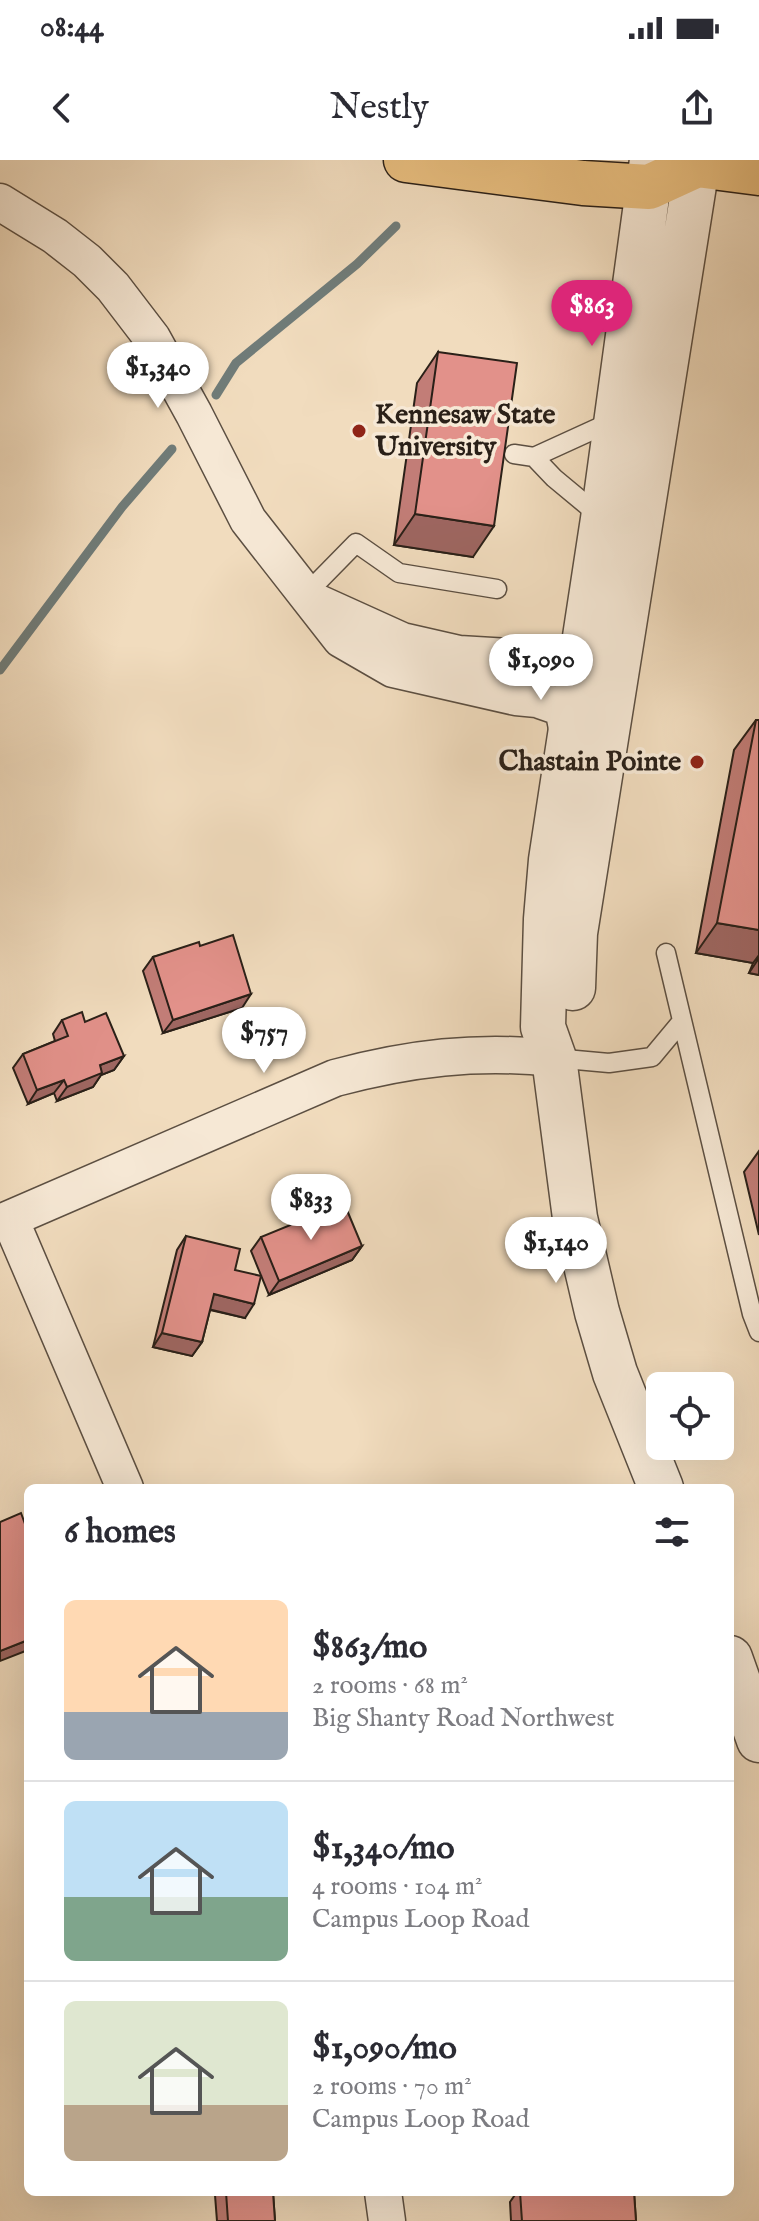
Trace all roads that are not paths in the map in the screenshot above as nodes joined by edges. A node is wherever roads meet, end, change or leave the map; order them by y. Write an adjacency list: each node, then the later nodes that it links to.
1 (406, 160): 3 (main road)
2 (696, 162): 3 (main road); 4 (main road); 14 (street)
3 (651, 173): 6 (street)
4 (759, 173)
5 (0, 202): 11 (street)
6 (617, 419): 8 (lane); 9 (street)
7 (514, 454): 8 (lane)
8 (534, 457): 9 (lane)
9 (603, 519): 12 (street)
10 (497, 589): 11 (lane)
11 (309, 598): 12 (street); 13 (street)
12 (580, 670): 13 (street); 14 (street)
13 (570, 743): 17 (street)
14 (582, 890): 17 (street)
15 (666, 953): 16 (lane)
16 (682, 1021): 17 (lane); 19 (lane)
17 (554, 1058): 18 (street); 21 (street)
18 (5, 1221): 20 (street)
19 (759, 1332)
20 (123, 1484)
21 (659, 1484)
22 (734, 1669): 23 (street)
23 (759, 1740)
24 (384, 2196): 25 (street)
25 (387, 2221)

